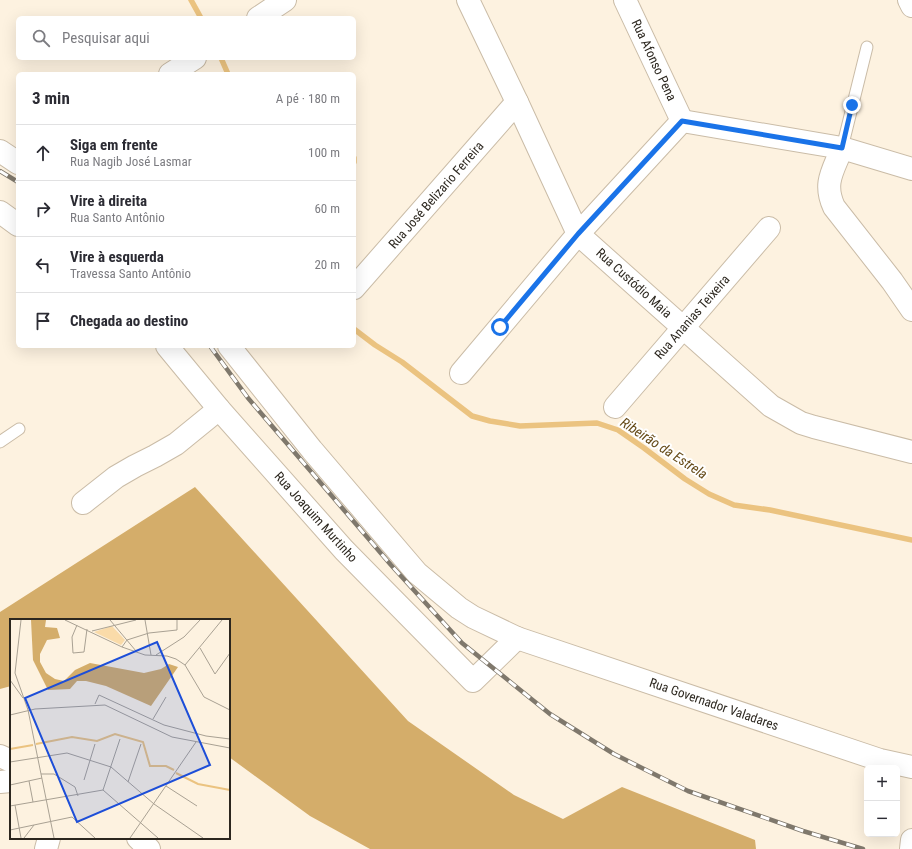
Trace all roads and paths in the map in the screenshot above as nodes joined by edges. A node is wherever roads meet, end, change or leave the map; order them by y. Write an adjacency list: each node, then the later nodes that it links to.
1 (285, 0): 6 (street)
2 (468, 0): 8 (street, Rua Custódio Maia)
3 (625, 0): 9 (street, Rua Afonso Pena)
4 (910, 0): 5 (street)
5 (912, 6)
6 (261, 16)
7 (867, 47): 10 (lane)
8 (517, 102): 17 (street, Rua Custódio Maia); 18 (street, Rua José Belizario Ferreira)
9 (682, 121): 10 (street); 17 (street)
10 (842, 148): 13 (street); 19 (street)
11 (0, 151): 12 (street)
12 (16, 161)
13 (912, 169)
14 (0, 212): 15 (street)
15 (16, 224)
16 (769, 228): 20 (street, Rua Ananias Teixeira)
17 (578, 234): 20 (street, Rua Custódio Maia); 23 (street)
18 (356, 286)
19 (912, 310)
20 (683, 327): 24 (street, Rua Ananias Teixeira); 28 (street, Rua Custódio Maia)
21 (169, 348): 25 (street, Rua Joaquim Murtinho)
22 (231, 348): 30 (street)
23 (461, 373)
24 (615, 407)
25 (219, 409): 29 (street); 30 (street, Rua Joaquim Murtinho)
26 (19, 429): 27 (lane)
27 (0, 442)
28 (912, 452)
29 (83, 503)
30 (517, 638): 33 (street, Rua Governador Valadares)
31 (0, 756): 32 (street)
32 (10, 761)
33 (912, 768)
34 (10, 781): 35 (street)
35 (0, 782)
36 (49, 839): 38 (street)
37 (912, 840): 39 (street)
38 (46, 849)
39 (911, 849)

